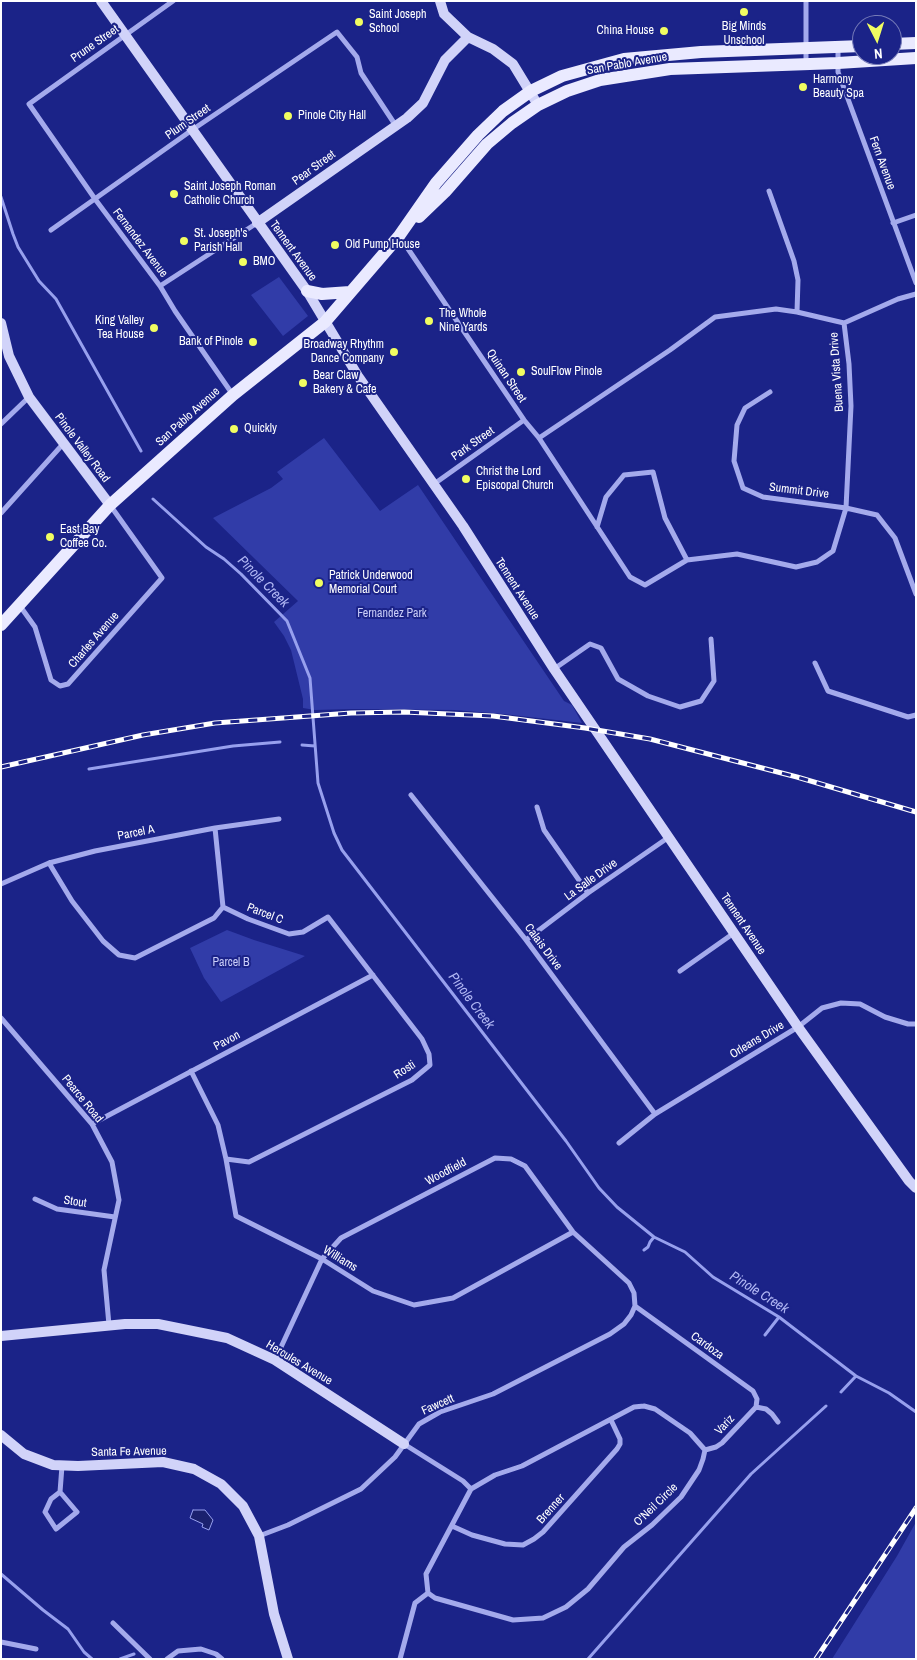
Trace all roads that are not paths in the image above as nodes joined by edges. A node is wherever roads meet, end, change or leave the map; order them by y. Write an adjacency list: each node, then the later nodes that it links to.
1 (101, 1): 5 (street, Tennent Avenue)
2 (173, 1): 5 (street, Prune Street)
3 (440, 1): 6 (street)
4 (806, 1): 10 (street)
5 (125, 35): 16 (street, Prune Street); 19 (street, Tennent Avenue)
6 (468, 37): 15 (street); 18 (street, Pear Street)
7 (916, 43): 8 (main road)
8 (902, 44)
9 (852, 47): 11 (main road, San Pablo Avenue)
10 (806, 48): 11 (main road, San Pablo Avenue); 14 (street); 15 (main road, San Pablo Avenue)
11 (838, 48): 13 (street, Fern Avenue)
12 (916, 58): 13 (main road, San Pablo Avenue)
13 (838, 63): 14 (main road, San Pablo Avenue); 24 (street, Fern Avenue)
14 (806, 64): 17 (main road, San Pablo Avenue)
15 (531, 91): 17 (street); 26 (main road, San Pablo Avenue)
16 (29, 104): 21 (street, Fernandez Avenue)
17 (538, 105): 26 (main road, San Pablo Avenue)
18 (396, 126): 19 (street, Plum Street); 23 (street, Pear Street)
19 (192, 130): 21 (street, Plum Street); 23 (street, Tennent Avenue)
20 (769, 191): 32 (street)
21 (95, 199): 25 (street, Plum Street); 28 (street, Fernandez Avenue)
22 (916, 215): 24 (street)
23 (257, 223): 28 (street, Pear Street); 29 (street, Tennent Avenue)
24 (893, 224): 27 (street, Fern Avenue)
25 (51, 230)
26 (399, 236): 30 (main road, San Pablo Avenue); 39 (street, Quinan Street)
27 (916, 283)
28 (160, 286): 37 (street, Fernandez Avenue)
29 (307, 291): 30 (main road); 33 (street, Tennent Avenue)
30 (350, 292): 33 (main road, San Pablo Avenue)
31 (916, 294): 35 (street)
32 (797, 312): 35 (street, Buena Vista Drive); 41 (street, Buena Vista Drive)
33 (325, 322): 37 (main road, San Pablo Avenue); 43 (street, Tennent Avenue)
34 (1, 323): 38 (street, Pinole Valley Road)
35 (844, 323): 45 (street, Buena Vista Drive)
36 (770, 392): 45 (street, Summit Drive)
37 (233, 395): 44 (main road, San Pablo Avenue)
38 (29, 397): 40 (street); 42 (street, Pinole Valley Road)
39 (524, 420): 41 (street, Quinan Street); 43 (street, Park Street)
40 (1, 424)
41 (539, 438): 47 (street, Quinan Street)
42 (63, 444): 44 (street, Pinole Valley Road); 46 (street)
43 (434, 484): 55 (street, Tennent Avenue)
44 (110, 505): 49 (street, Pinole Valley Road); 51 (main road, San Pablo Avenue)
45 (846, 508): 48 (street, Buena Vista Drive); 50 (street, Summit Drive)
46 (1, 513)
47 (597, 527): 48 (street, Buena Vista Drive); 48 (street)
48 (687, 560)
49 (162, 578): 51 (street, Charles Avenue)
50 (916, 594)
51 (20, 605): 52 (main road, San Pablo Avenue)
52 (1, 625)
53 (711, 639): 55 (street)
54 (815, 663): 56 (street)
55 (554, 669): 61 (street, Tennent Avenue)
56 (916, 715)
57 (411, 795): 68 (street, Calais Drive)
58 (537, 807): 64 (street)
59 (279, 819): 60 (street, Parcel A)
60 (215, 828): 62 (street, Parcel A); 65 (street)
61 (669, 837): 64 (street, La Salle Drive); 67 (street, Tennent Avenue)
62 (49, 864): 63 (street, Parcel A); 65 (street)
63 (1, 884)
64 (588, 893): 68 (street, La Salle Drive)
65 (223, 907): 66 (street, Parcel C)
66 (328, 917): 70 (street, Rosti)
67 (734, 933): 69 (street); 73 (street, Tennent Avenue)
68 (526, 940): 75 (street, Calais Drive)
69 (680, 971)
70 (373, 975): 74 (street, Pavon); 78 (street, Rosti)
71 (1, 1018): 76 (street, Pearce Road)
72 (916, 1024): 73 (street, Orleans Drive)
73 (798, 1027): 75 (street, Orleans Drive); 79 (street, Tennent Avenue)
74 (191, 1071): 76 (street, Pavon); 78 (street, Williams)
75 (655, 1114): 77 (street, Orleans Drive)
76 (92, 1124): 81 (street, Pearce Road)
77 (619, 1143)
78 (226, 1159): 83 (street, Williams)
79 (916, 1188)
80 (35, 1199): 81 (street, Stout)
81 (115, 1217): 85 (street, Pearce Road)
82 (573, 1232): 83 (street, Williams); 83 (street, Woodfield); 84 (street, Woodfield)
83 (322, 1259): 87 (street, Woodfield)
84 (635, 1306): 88 (street, Cardoza); 92 (street, Fawcett)
85 (109, 1324): 86 (street, Hercules Avenue); 87 (street, Hercules Avenue)
86 (1, 1336)
87 (275, 1360): 92 (street, Hercules Avenue)
88 (756, 1407): 90 (street); 93 (street, Variz)
89 (611, 1420): 93 (street); 95 (street); 97 (street, Brenner)
90 (778, 1422)
91 (1, 1435): 94 (street, Santa Fe Avenue)
92 (404, 1444): 95 (street, Hercules Avenue); 98 (street, Fawcett)
93 (705, 1450): 99 (street, O'Neil Circle)
94 (62, 1466): 96 (street); 98 (street, Santa Fe Avenue)
95 (471, 1488): 97 (street)
96 (60, 1492): 96 (street)
97 (452, 1526): 99 (street)
98 (259, 1536): 106 (street, Santa Fe Avenue)
99 (428, 1593): 107 (street)
100 (113, 1623): 103 (street)
101 (1, 1642): 102 (street)
102 (36, 1649)
103 (150, 1659)
104 (168, 1659): 105 (street)
105 (222, 1659)
106 (288, 1659)
107 (400, 1659)

